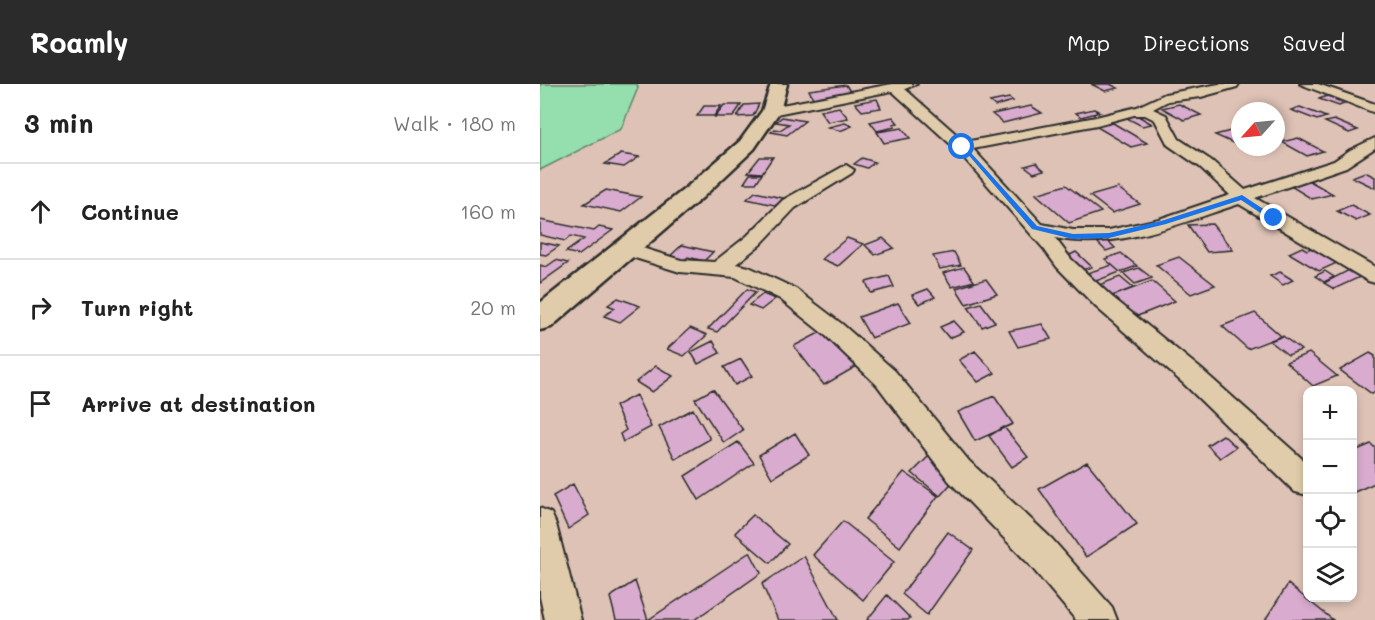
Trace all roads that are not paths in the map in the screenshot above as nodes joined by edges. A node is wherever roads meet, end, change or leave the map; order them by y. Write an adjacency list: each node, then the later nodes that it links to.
1 (779, 84): 7 (street)
2 (1233, 84): 6 (street)
3 (1306, 84): 5 (street)
4 (903, 86): 7 (street); 9 (street)
5 (1375, 109)
6 (1141, 110): 9 (street); 11 (street)
7 (771, 111): 13 (street)
8 (1375, 142): 11 (street)
9 (962, 147): 12 (street)
10 (846, 170): 14 (street)
11 (1242, 198): 12 (street); 15 (street)
12 (1035, 228): 17 (street)
13 (626, 249): 14 (street); 16 (street)
14 (717, 268): 20 (street)
15 (1375, 276)
16 (540, 319)
17 (1303, 479)
18 (540, 524): 19 (street)
19 (563, 620)
20 (1099, 620)

